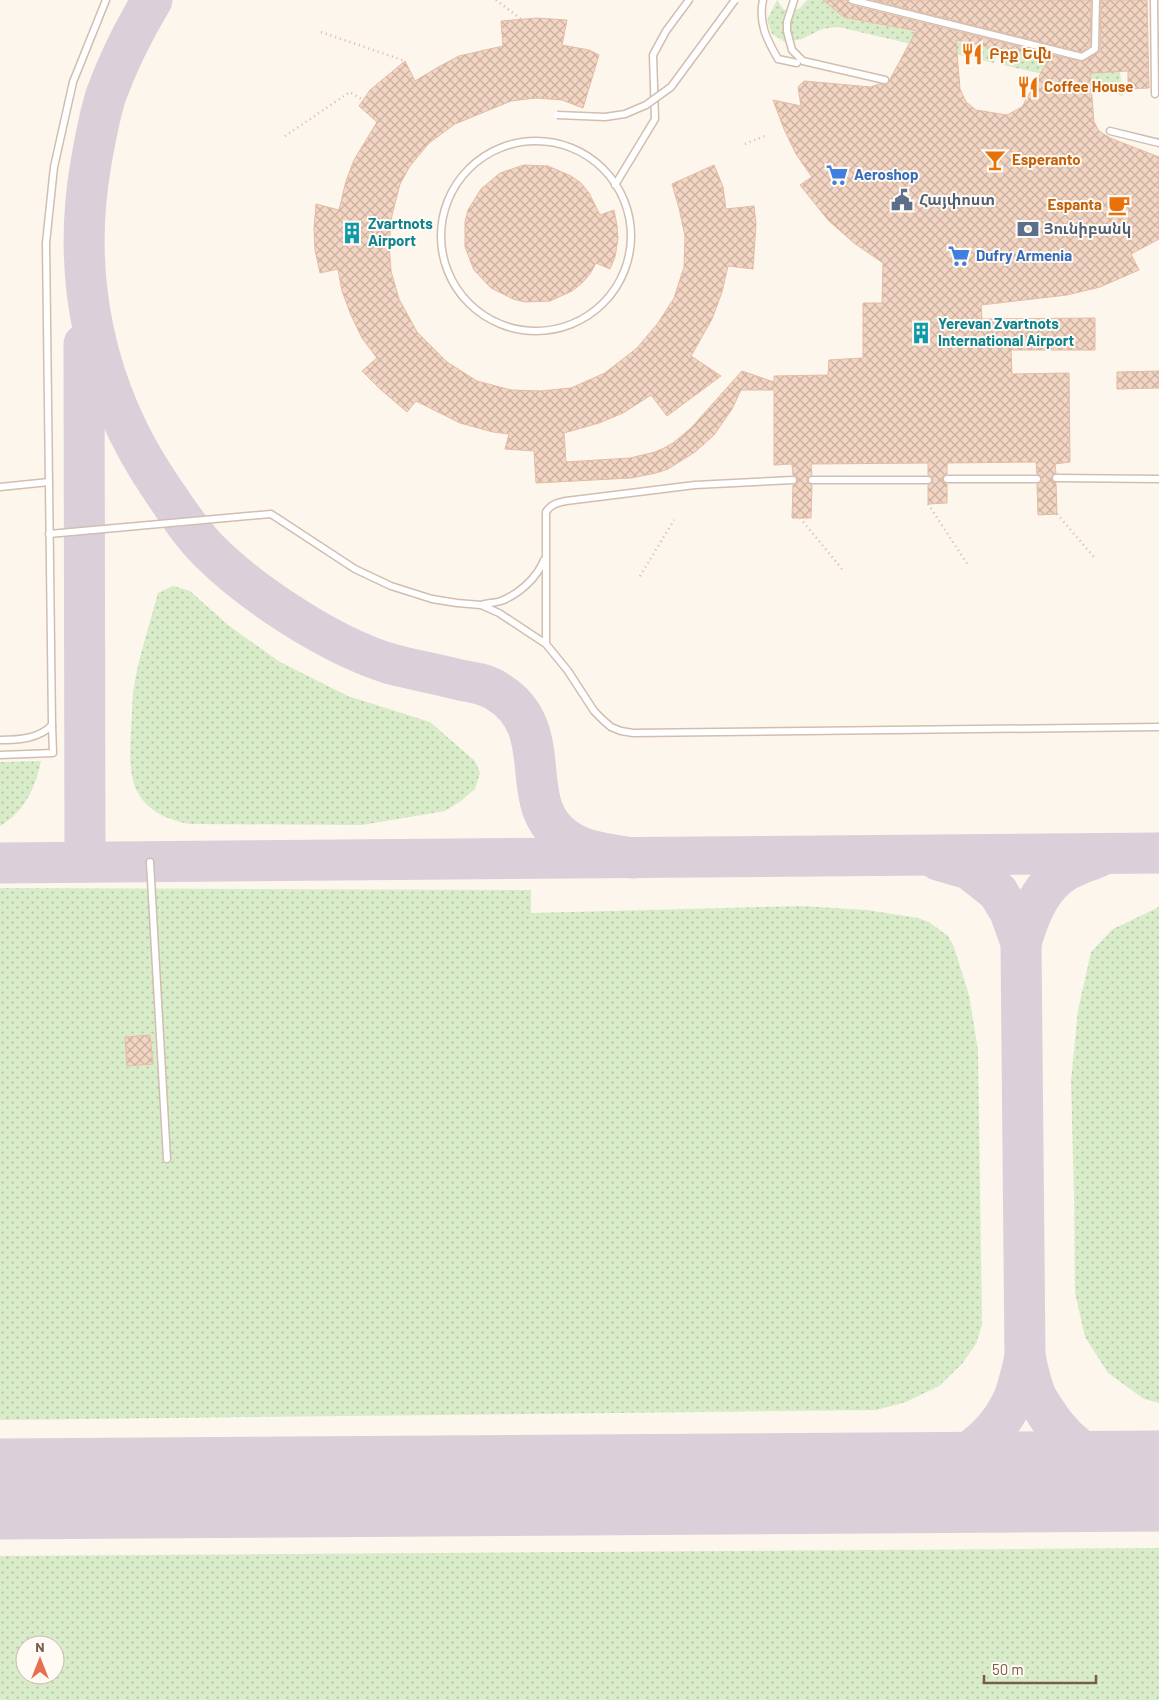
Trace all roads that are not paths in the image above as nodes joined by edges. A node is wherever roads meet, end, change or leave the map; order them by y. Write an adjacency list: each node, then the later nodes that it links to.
1 (106, 0): 23 (lane)
2 (689, 0): 15 (lane)
3 (735, 0): 12 (lane, bridge)
4 (763, 0): 9 (lane)
5 (794, 0): 10 (lane)
6 (852, 0): 7 (lane)
7 (1096, 0)
8 (1154, 0): 11 (lane)
9 (797, 63)
10 (885, 80)
11 (1154, 94)
12 (557, 115)
13 (1110, 132): 14 (lane)
14 (1159, 143)
15 (615, 185): 15 (lane)
16 (1056, 478): 19 (lane)
17 (947, 479): 18 (lane)
18 (1037, 479)
19 (1159, 479)
20 (793, 480): 26 (lane)
21 (812, 480): 22 (lane)
22 (928, 480)
23 (49, 482): 24 (lane); 25 (lane)
24 (0, 488)
25 (49, 534): 27 (lane); 29 (lane)
26 (546, 555): 27 (lane); 28 (lane)
27 (481, 605): 28 (lane)
28 (546, 644): 30 (lane)
29 (52, 724): 31 (lane); 32 (lane)
30 (1159, 728)
31 (0, 740)
32 (0, 755)
33 (150, 862): 34 (lane)
34 (167, 1159)

